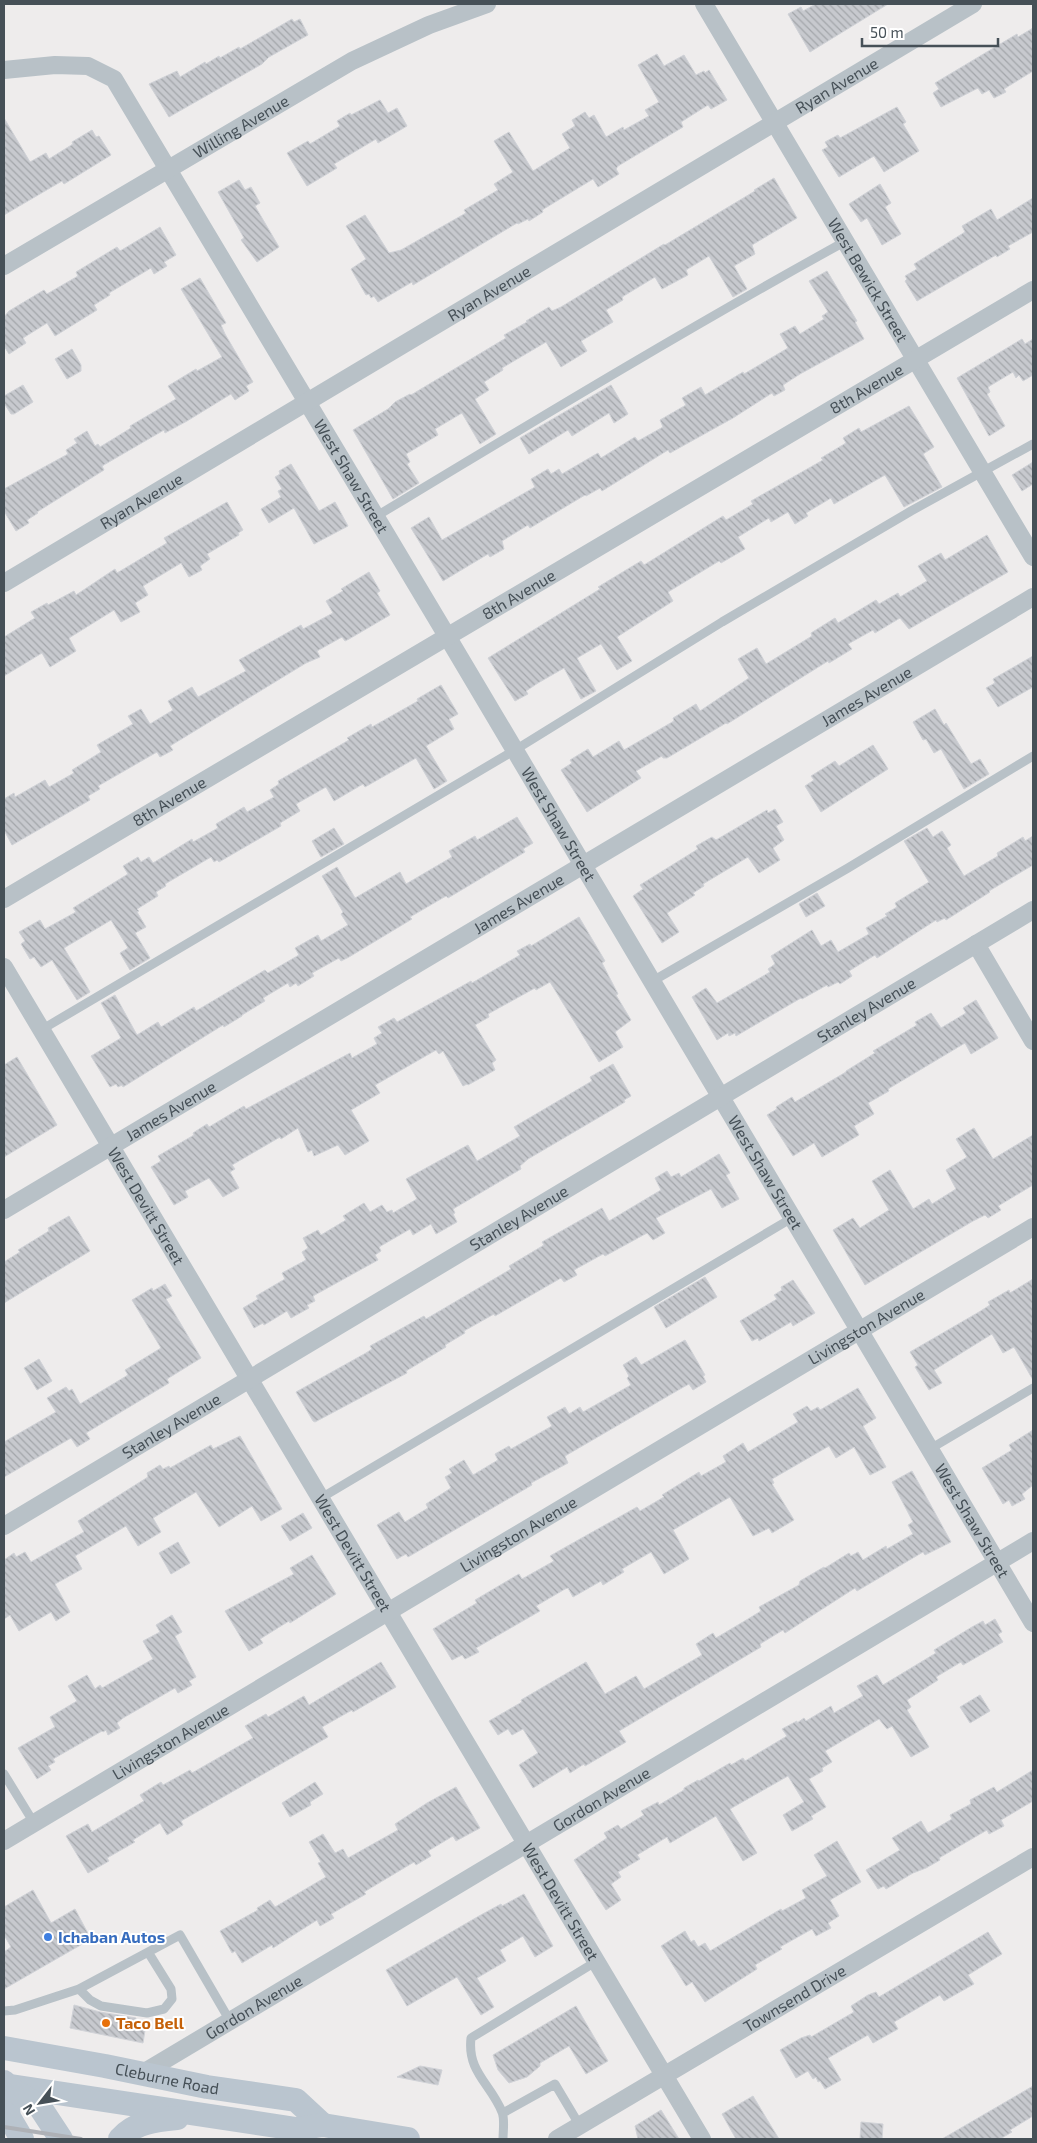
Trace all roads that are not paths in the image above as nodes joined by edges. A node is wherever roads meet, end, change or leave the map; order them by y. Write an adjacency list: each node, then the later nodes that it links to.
1 (487, 4): 6 (street, Willing Avenue)
2 (704, 4): 5 (street, West Bewick Street)
3 (973, 4): 5 (street, Ryan Avenue)
4 (4, 70): 6 (street, West Shaw Street)
5 (774, 122): 7 (street, West Bewick Street); 11 (street, Ryan Avenue)
6 (167, 170): 8 (street, Willing Avenue); 11 (street, West Shaw Street)
7 (846, 241): 10 (street, West Bewick Street); 14 (lane)
8 (4, 266)
9 (1033, 290): 10 (street, 8th Avenue)
10 (916, 359): 13 (street, West Bewick Street); 18 (street, 8th Avenue)
11 (306, 402): 14 (street, West Shaw Street); 16 (street, Ryan Avenue)
12 (1033, 444): 13 (lane)
13 (983, 473): 15 (street, West Bewick Street); 19 (lane)
14 (375, 517): 18 (street, West Shaw Street)
15 (1033, 557)
16 (4, 583)
17 (1033, 597): 21 (street, James Avenue)
18 (447, 636): 19 (street, West Shaw Street); 22 (street, 8th Avenue)
19 (515, 750): 21 (street, West Shaw Street); 27 (lane)
20 (1033, 756): 26 (lane)
21 (582, 865): 26 (street, West Shaw Street); 30 (street, James Avenue)
22 (4, 899)
23 (1033, 910): 24 (street, Stanley Avenue)
24 (976, 944): 28 (street); 29 (street, Stanley Avenue)
25 (4, 967): 27 (street, West Devitt Street)
26 (651, 982): 29 (street, West Shaw Street)
27 (42, 1030): 30 (street, West Devitt Street)
28 (1033, 1041)
29 (720, 1097): 32 (street, West Shaw Street); 35 (street, Stanley Avenue)
30 (111, 1146): 31 (street, James Avenue); 35 (street, West Devitt Street)
31 (4, 1210)
32 (792, 1218): 34 (street, West Shaw Street); 38 (lane)
33 (1033, 1227): 34 (street, Livingston Avenue)
34 (859, 1330): 37 (street, West Shaw Street); 42 (street, Livingston Avenue)
35 (250, 1379): 38 (street, West Devitt Street); 39 (street, Stanley Avenue)
36 (1033, 1388): 37 (lane)
37 (930, 1449): 41 (street, West Shaw Street)
38 (321, 1498): 42 (street, West Devitt Street)
39 (4, 1526)
40 (1033, 1541): 41 (street, Gordon Avenue)
41 (997, 1562): 43 (street, West Shaw Street); 47 (street, Gordon Avenue)
42 (388, 1611): 45 (street, Livingston Avenue); 47 (street, West Devitt Street)
43 (1033, 1623)
44 (4, 1774): 45 (lane)
45 (34, 1823): 46 (street, Livingston Avenue)
46 (4, 1841)
47 (526, 1842): 50 (street, West Devitt Street); 53 (street, Gordon Avenue)
48 (1033, 1857): 56 (street, Townsend Drive)
49 (148, 1952): 51 (lane); 51 (lane); 53 (lane)
50 (598, 1961): 56 (street, West Devitt Street); 58 (lane)
51 (79, 1988): 52 (lane)
52 (4, 2011)
53 (230, 2021): 55 (street, Gordon Avenue)
54 (4, 2048): 55 (main road, Cleburne Road)
55 (142, 2073): 60 (main road, Cleburne Road)
56 (666, 2075): 61 (street, Townsend Drive); 68 (street, West Devitt Street)
57 (4, 2084): 59 (main road, Cleburne Road); 62 (main road); 63 (main road)
58 (503, 2113): 61 (lane); 66 (lane)
59 (203, 2115): 60 (main road, Cleburne Road); 64 (main road)
60 (322, 2126): 65 (main road, Cleburne Road)
61 (580, 2126): 67 (street, Townsend Drive)
62 (13, 2134)
63 (61, 2139)
64 (120, 2139)
65 (408, 2139)
66 (503, 2139)
67 (557, 2139)
68 (702, 2139)

